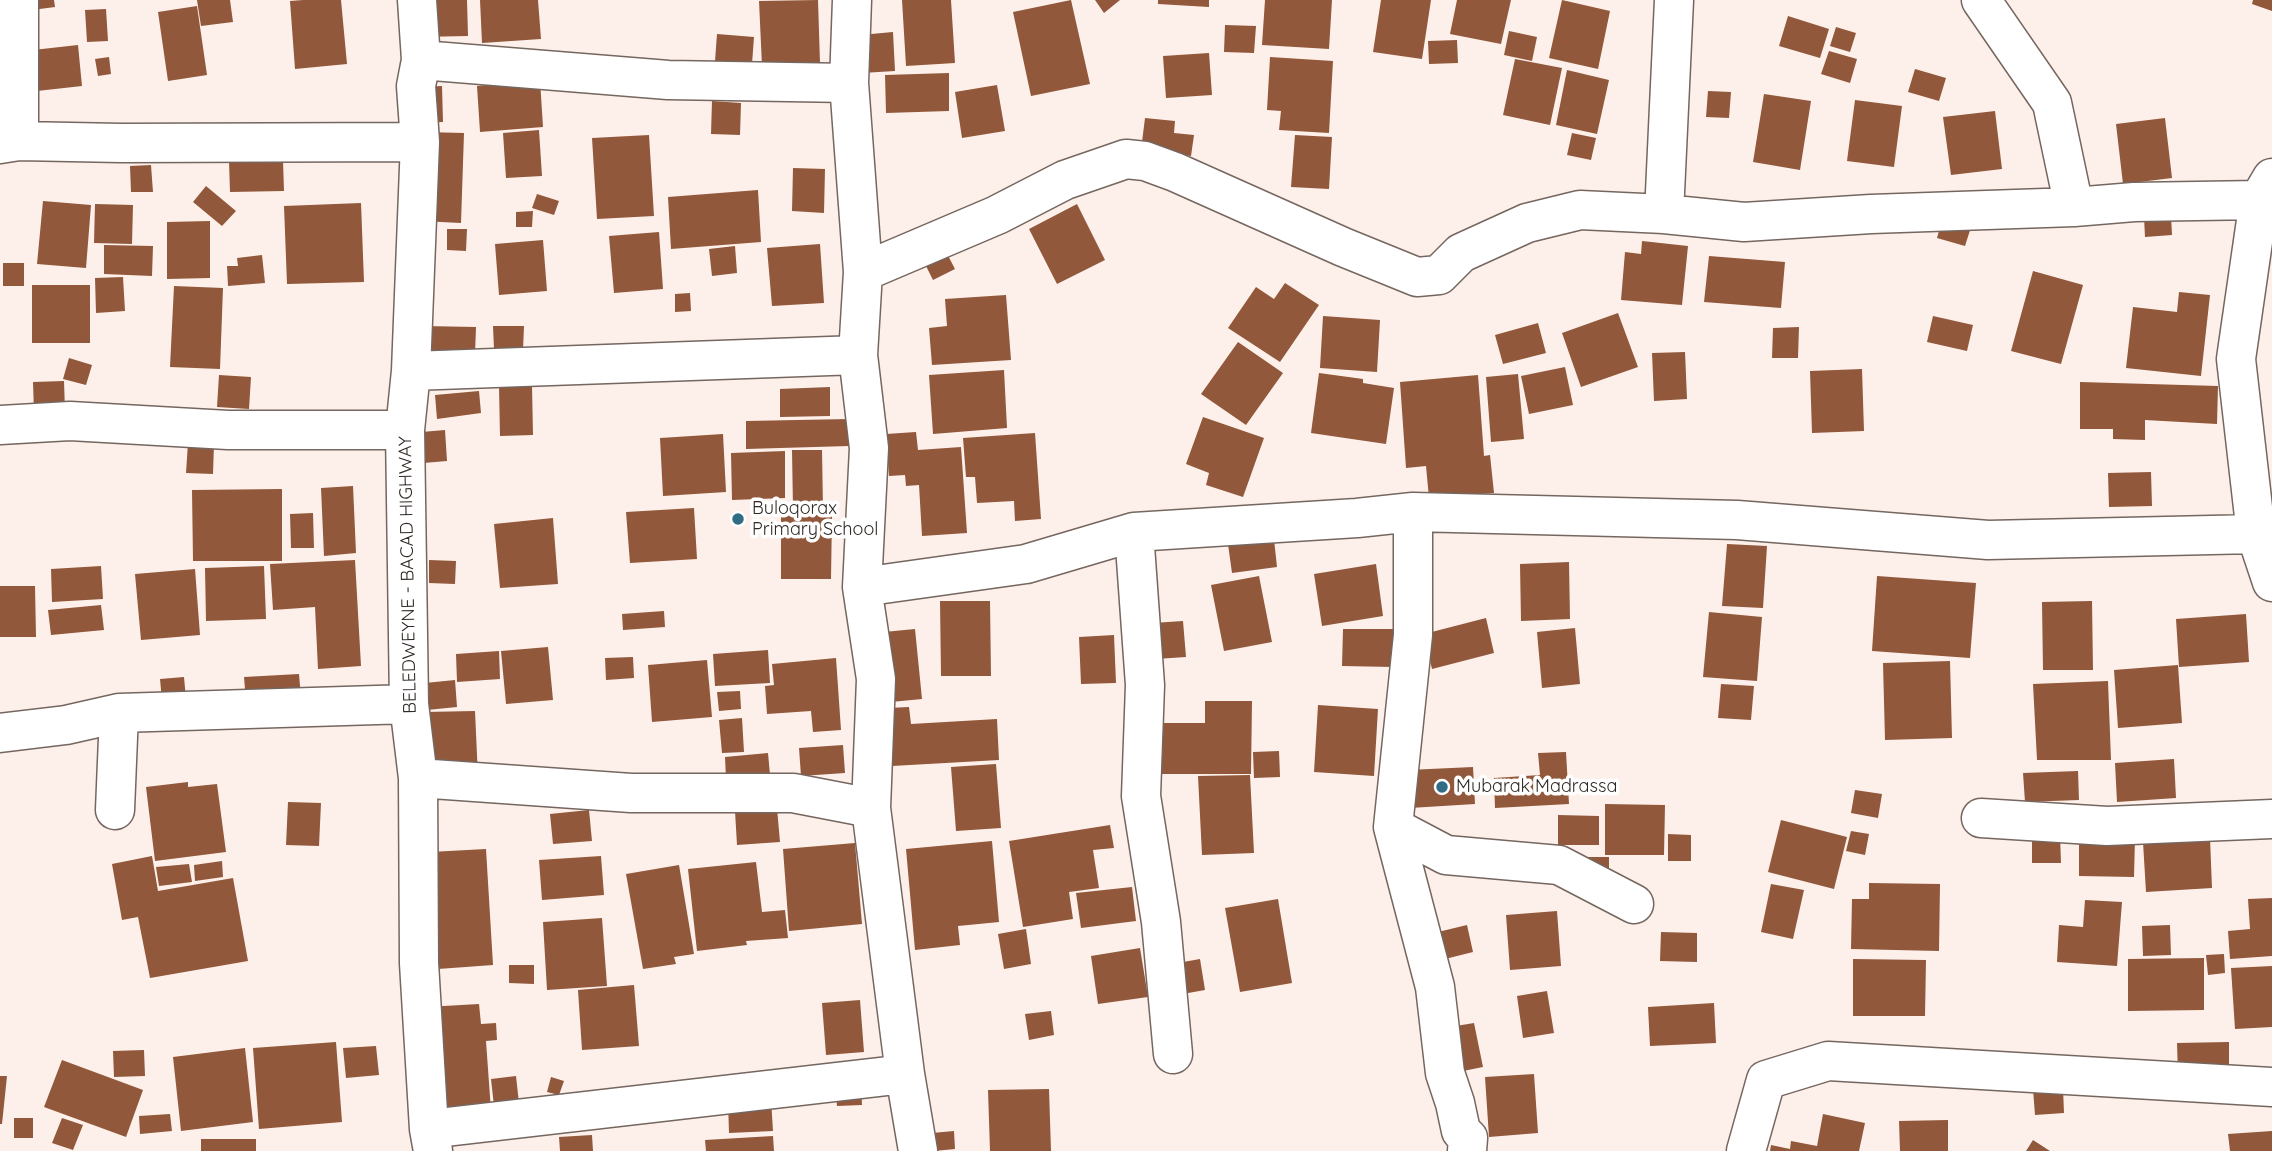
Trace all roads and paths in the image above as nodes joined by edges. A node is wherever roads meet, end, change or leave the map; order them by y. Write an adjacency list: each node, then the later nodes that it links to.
1 (19, 0): 9 (street)
2 (417, 0): 6 (street, BELEDWEYNE - BACAD HIGHWAY)
3 (852, 0): 7 (street)
4 (1674, 0): 12 (street)
5 (1981, 0): 11 (street)
6 (421, 60): 7 (street); 8 (street, BELEDWEYNE - BACAD HIGHWAY)
7 (849, 83): 13 (street)
8 (420, 142): 9 (street); 15 (street, BELEDWEYNE - BACAD HIGHWAY)
9 (10, 143)
10 (2266, 189): 11 (street); 20 (street)
11 (2074, 207): 12 (street)
12 (1664, 214): 13 (street)
13 (863, 272): 14 (street)
14 (858, 355): 15 (street); 22 (street)
15 (411, 371): 17 (street, BELEDWEYNE - BACAD HIGHWAY)
16 (0, 425): 17 (street)
17 (405, 430): 23 (street, BELEDWEYNE - BACAD HIGHWAY)
18 (1413, 512): 19 (street); 20 (street); 31 (street)
19 (1134, 532): 22 (street); 33 (street)
20 (2256, 534): 21 (street)
21 (2272, 582)
22 (862, 587): 27 (street)
23 (409, 704): 24 (street); 26 (street, BELEDWEYNE - BACAD HIGHWAY)
24 (120, 713): 25 (street); 28 (street)
25 (0, 733)
26 (418, 778): 27 (street); 36 (street, BELEDWEYNE - BACAD HIGHWAY)
27 (870, 808): 34 (street)
28 (116, 810)
29 (1981, 818): 30 (street)
30 (2272, 819)
31 (1393, 827): 32 (street); 38 (street)
32 (1634, 904)
33 (1173, 1054)
34 (905, 1074): 36 (street); 37 (street)
35 (2272, 1087): 39 (street)
36 (431, 1140)
37 (918, 1151)
38 (1467, 1151)
39 (1746, 1151)

